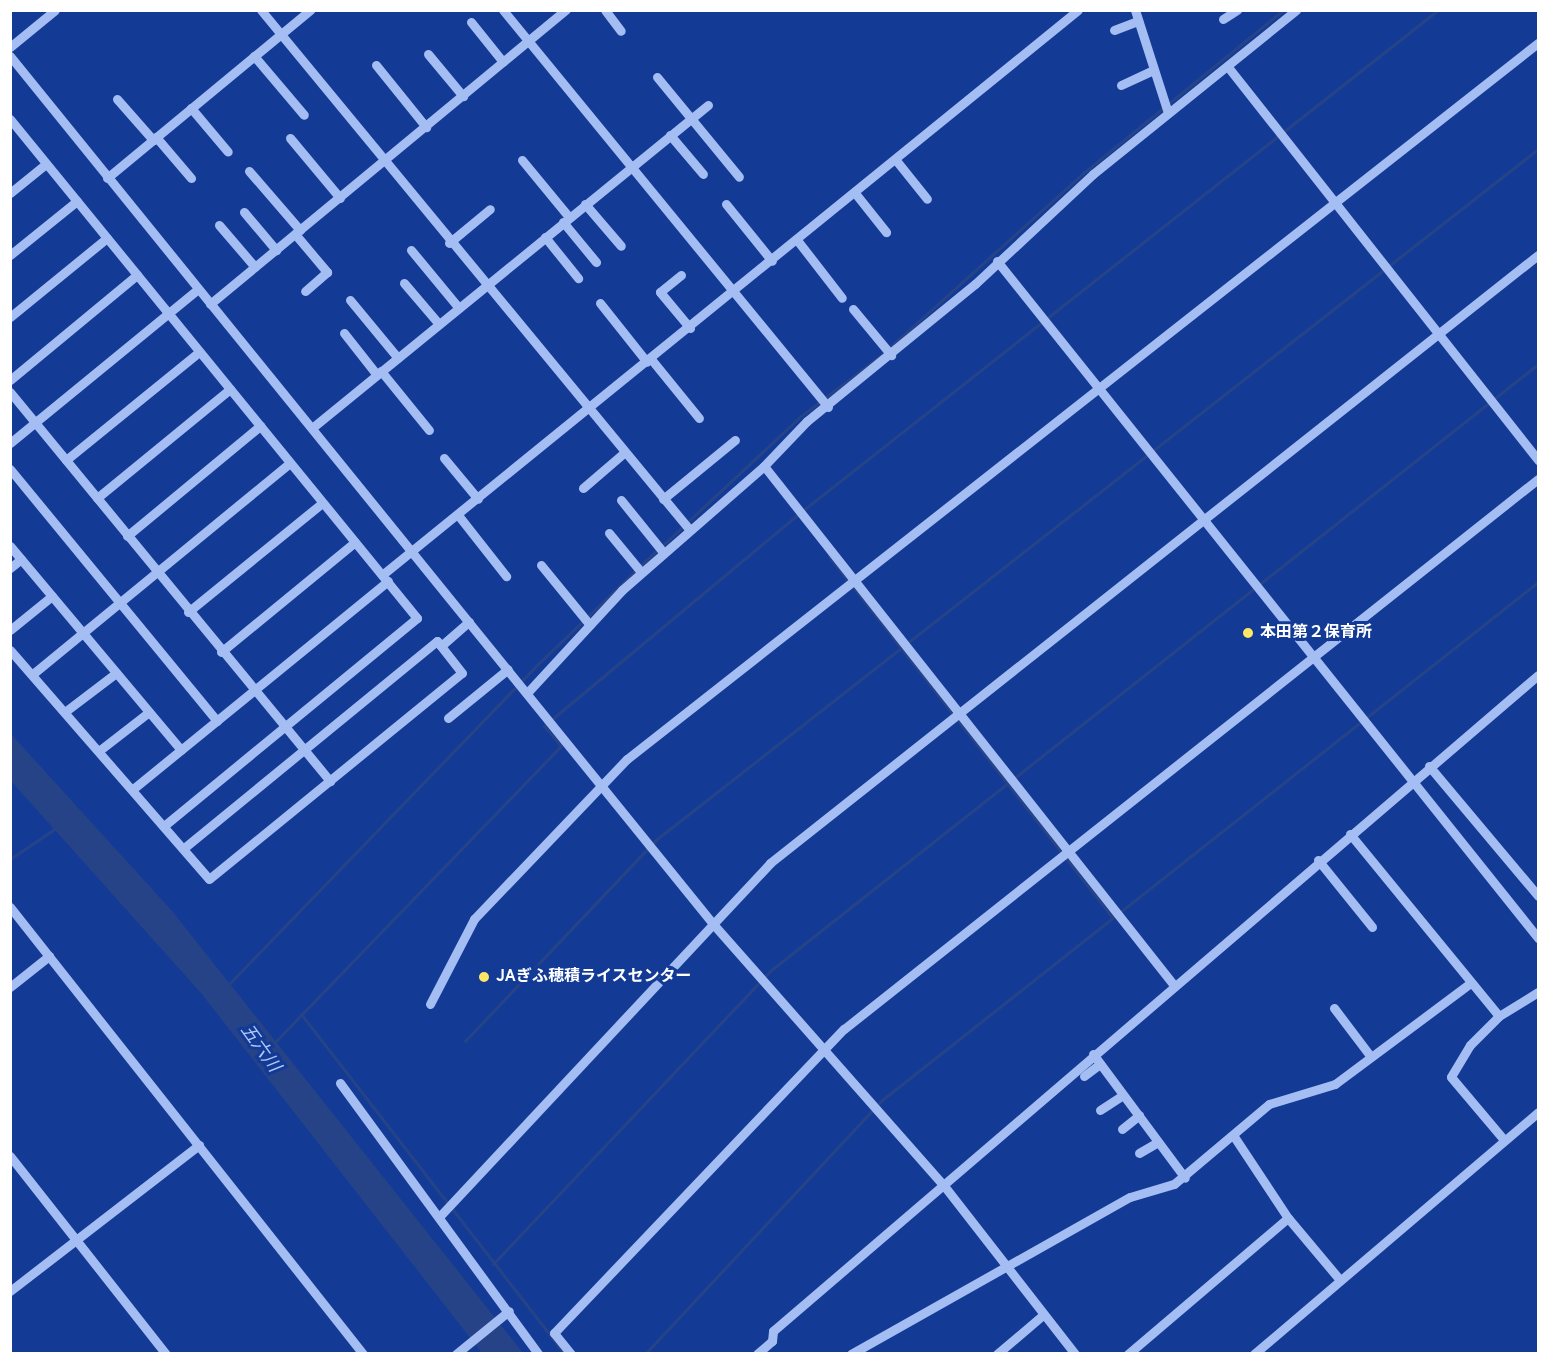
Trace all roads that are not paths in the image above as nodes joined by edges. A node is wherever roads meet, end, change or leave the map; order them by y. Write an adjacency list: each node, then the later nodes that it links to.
1 (55, 10): 19 (street)
2 (261, 10): 16 (street)
3 (310, 10): 16 (street)
4 (503, 10): 17 (street)
5 (566, 10): 17 (street)
6 (605, 10): 15 (street)
7 (1078, 10): 42 (street)
8 (1135, 10): 12 (street)
9 (1237, 10): 11 (street)
10 (1296, 10): 25 (street)
11 (1223, 19)
12 (1138, 21): 14 (street); 26 (street)
13 (471, 22): 23 (street)
14 (1114, 30)
15 (621, 31)
16 (281, 34): 22 (street); 44 (street)
17 (528, 41): 23 (street); 46 (street)
18 (1539, 43): 57 (street)
19 (10, 46)
20 (429, 54): 29 (street)
21 (10, 56): 50 (street)
22 (254, 56): 32 (street); 34 (street)
23 (503, 62): 29 (street)
24 (376, 65): 37 (street)
25 (1228, 67): 33 (street); 57 (street)
26 (1151, 71): 28 (street); 33 (street)
27 (657, 77): 35 (street)
28 (1121, 85)
29 (463, 96): 37 (street)
30 (117, 99): 39 (street)
31 (708, 105): 35 (street)
32 (191, 108): 39 (street); 41 (street)
33 (1166, 109): 76 (street)
34 (303, 115)
35 (691, 118): 38 (street); 49 (street)
36 (12, 125): 45 (street)
37 (426, 127): 44 (street)
38 (670, 135): 46 (street); 48 (street)
39 (155, 138): 50 (street); 51 (street)
40 (290, 138): 54 (street)
41 (228, 152)
42 (895, 159): 53 (street); 55 (street)
43 (522, 160): 62 (street)
44 (382, 163): 54 (street); 69 (street)
45 (46, 164): 52 (street); 56 (street)
46 (630, 167): 58 (street); 86 (street)
47 (249, 171): 64 (street)
48 (703, 174)
49 (739, 177)
50 (107, 178): 84 (street)
51 (191, 178)
52 (10, 193)
53 (855, 193): 65 (street); 68 (street)
54 (340, 198): 64 (street)
55 (927, 199)
56 (77, 201): 67 (street); 73 (street)
57 (1336, 201): 98 (street); 105 (street)
58 (585, 204): 62 (street); 70 (street)
59 (726, 204): 75 (street)
60 (490, 209): 69 (street)
61 (244, 212): 71 (street)
62 (566, 220): 66 (street); 77 (street)
63 (219, 225): 78 (street)
64 (298, 232): 71 (street); 85 (street)
65 (886, 232)
66 (545, 237): 81 (street); 83 (street)
67 (107, 238): 79 (street); 94 (street)
68 (797, 240): 75 (street); 87 (street)
69 (449, 243): 83 (street)
70 (621, 246)
71 (276, 250): 78 (street)
72 (411, 250): 91 (street)
73 (10, 255)
74 (1539, 255): 98 (street)
75 (772, 261): 86 (street)
76 (997, 261): 100 (street); 105 (street)
77 (596, 262)
78 (255, 267): 90 (street)
79 (137, 275): 93 (street); 104 (street)
80 (681, 275): 96 (street)
81 (578, 278)
82 (404, 283): 95 (street)
83 (485, 287): 91 (street); 109 (street)
84 (198, 289): 90 (street); 93 (street)
85 (304, 291)
86 (734, 292): 96 (street); 108 (street)
87 (842, 298)
88 (351, 300): 101 (street)
89 (600, 303): 102 (street)
90 (210, 304): 113 (street)
91 (459, 308): 95 (street)
92 (853, 309): 100 (street)
93 (167, 314): 99 (street); 111 (street)
94 (10, 317)
95 (439, 324): 101 (street)
96 (690, 328): 102 (street)
97 (344, 333): 103 (street)
98 (1438, 333): 120 (street); 132 (street)
99 (199, 352): 106 (street); 119 (street)
100 (891, 355): 108 (street)
101 (399, 358): 103 (street)
102 (649, 361): 109 (street); 110 (street)
103 (379, 373): 113 (street); 114 (street)
104 (10, 380)
105 (1098, 387): 132 (street); 147 (street)
106 (230, 389): 112 (street); 126 (street)
107 (10, 392): 111 (street)
108 (828, 407): 122 (street)
109 (588, 410): 117 (street); 127 (street)
110 (699, 418)
111 (35, 422): 116 (street); 119 (street)
112 (260, 426): 121 (street); 135 (street)
113 (312, 428): 138 (street)
114 (429, 430)
115 (735, 440): 128 (street)
116 (10, 443)
117 (625, 452): 125 (street); 128 (street)
118 (444, 458): 127 (street)
119 (66, 460): 126 (street)
120 (1539, 460)
121 (290, 463): 130 (street); 144 (street)
122 (764, 466): 133 (street); 147 (street)
123 (10, 469): 149 (street)
124 (1539, 479): 158 (street)
125 (583, 488)
126 (97, 498): 135 (street)
127 (478, 499): 131 (street)
128 (663, 499): 133 (street)
129 (621, 500): 139 (street)
130 (322, 502): 136 (street); 150 (street)
131 (458, 515): 138 (street); 145 (street)
132 (1202, 517): 158 (street); 166 (street)
133 (689, 529): 139 (street)
134 (609, 533): 143 (street)
135 (127, 536): 144 (street)
136 (355, 542): 146 (street); 157 (street)
137 (10, 546): 140 (street)
138 (413, 552): 146 (street); 151 (street)
139 (663, 552): 143 (street)
140 (21, 560): 142 (street); 148 (street)
141 (541, 565): 152 (street)
142 (10, 568)
143 (641, 572): 152 (street)
144 (157, 573): 149 (street); 150 (street)
145 (506, 576)
146 (385, 578): 163 (street); 170 (street)
147 (859, 580): 166 (street); 177 (street)
148 (52, 596): 153 (street); 154 (street)
149 (119, 602): 154 (street); 169 (street)
150 (188, 612): 157 (street)
151 (469, 622): 155 (street); 159 (street)
152 (590, 625): 164 (street)
153 (10, 630)
154 (83, 633): 160 (street); 161 (street)
155 (441, 646): 173 (street); 175 (street)
156 (10, 650): 160 (street)
157 (221, 652): 163 (street)
158 (1311, 658): 176 (street); 182 (street)
159 (508, 669): 164 (street); 168 (street)
160 (34, 673): 165 (street)
161 (116, 673): 165 (street); 167 (street)
162 (1536, 681): 174 (street)
163 (254, 691): 169 (street); 170 (street)
164 (527, 693): 177 (street)
165 (66, 711): 171 (street)
166 (959, 711): 182 (street); 186 (street)
167 (149, 712): 171 (street); 172 (street)
168 (448, 718)
169 (217, 721): 172 (street)
170 (285, 727): 173 (street); 179 (street)
171 (100, 750): 178 (street)
172 (181, 750): 178 (street)
173 (303, 750): 175 (street); 181 (street)
174 (1429, 766): 176 (street); 184 (street)
175 (330, 781): 181 (street)
176 (1409, 782): 180 (street); 188 (street)
177 (599, 784): 186 (street); 194 (street)
178 (133, 789): 179 (street)
179 (164, 826): 181 (street)
180 (1350, 834): 183 (street); 191 (street)
181 (184, 848)
182 (1070, 848): 190 (street); 197 (street)
183 (1318, 860): 187 (street); 190 (street)
184 (1539, 896)
185 (10, 906): 189 (street)
186 (714, 925): 197 (street); 216 (street)
187 (1372, 927)
188 (1539, 938)
189 (49, 956): 192 (street); 211 (street)
190 (1173, 984): 198 (street)
191 (1469, 984): 196 (street); 199 (street)
192 (10, 987)
193 (1539, 992): 196 (street)
194 (430, 1004)
195 (1334, 1008): 199 (street)
196 (1499, 1016): 209 (street)
197 (823, 1049): 215 (street); 228 (street)
198 (1093, 1054): 200 (street); 215 (street)
199 (1371, 1057): 208 (street)
200 (1100, 1064): 201 (street); 203 (street)
201 (1084, 1076)
202 (340, 1083): 216 (street)
203 (1123, 1095): 204 (street); 206 (street)
204 (1100, 1110)
205 (1539, 1112): 209 (street)
206 (1139, 1116): 207 (street); 210 (street)
207 (1122, 1129)
208 (1233, 1135): 214 (street); 217 (street)
209 (1503, 1140): 220 (street)
210 (1158, 1142): 212 (street); 214 (street)
211 (200, 1145): 218 (street); 225 (street)
212 (1139, 1153)
213 (10, 1156): 218 (street)
214 (1185, 1178): 219 (street)
215 (945, 1187): 219 (street); 229 (street)
216 (439, 1217): 222 (street)
217 (1288, 1218): 220 (street); 233 (street)
218 (74, 1241): 221 (street); 224 (street)
219 (1005, 1267): 223 (street); 230 (street)
220 (1340, 1280): 234 (street)
221 (10, 1291)
222 (505, 1314): 226 (street); 227 (street)
223 (1043, 1315): 231 (street); 232 (street)
224 (166, 1353)
225 (363, 1353)
226 (456, 1353)
227 (538, 1353)
228 (571, 1353)
229 (757, 1353)
230 (851, 1353)
231 (997, 1353)
232 (1075, 1353)
233 (1128, 1353)
234 (1254, 1353)

